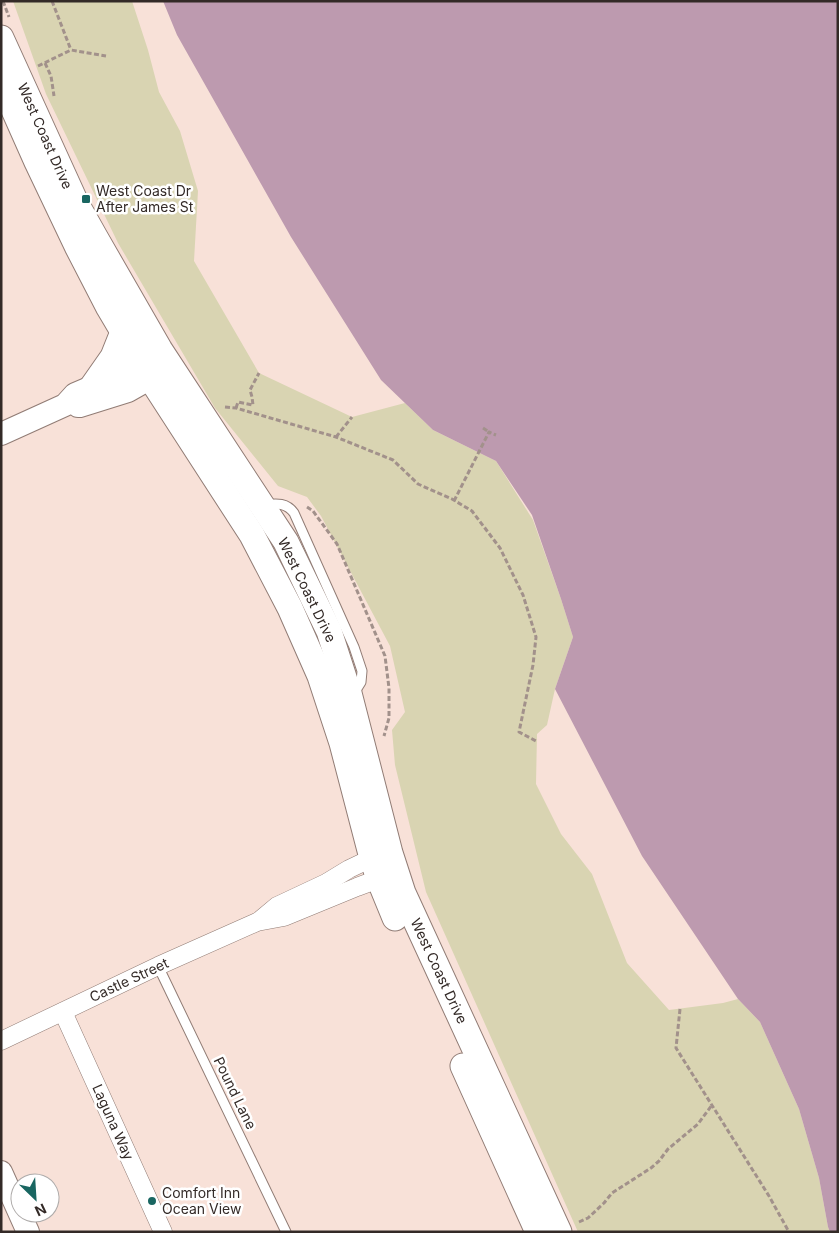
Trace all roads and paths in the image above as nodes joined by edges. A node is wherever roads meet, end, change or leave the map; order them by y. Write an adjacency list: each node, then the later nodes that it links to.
1 (52, 1): 2 (path)
2 (71, 50): 4 (path); 5 (path)
3 (4, 51): 10 (main road, West Coast Drive)
4 (106, 56)
5 (45, 63): 6 (path); 8 (path)
6 (35, 67)
7 (1, 81): 9 (main road, West Coast Drive)
8 (54, 99)
9 (123, 332): 10 (main road, West Coast Drive); 12 (main road)
10 (156, 364): 12 (street); 13 (street); 24 (main road, West Coast Drive); 24 (main road, West Coast Drive)
11 (259, 373): 15 (path)
12 (92, 387): 13 (street)
13 (64, 405): 19 (street)
14 (220, 406): 15 (path)
15 (236, 408): 21 (path)
16 (352, 417): 21 (path)
17 (483, 428): 18 (path)
18 (489, 432): 20 (path); 22 (path)
19 (1, 434)
20 (496, 434)
21 (336, 437): 22 (path)
22 (454, 501): 23 (path)
23 (536, 741)
24 (384, 866): 25 (street, Castle Street); 31 (main road, West Coast Drive)
25 (158, 966): 27 (street, Castle Street); 34 (lane, Pound Lane)
26 (680, 1009): 29 (path)
27 (63, 1012): 28 (street, Castle Street); 33 (street, Laguna Way)
28 (1, 1041)
29 (712, 1105): 31 (path); 35 (path)
30 (1, 1172): 32 (street)
31 (555, 1230)
32 (28, 1232)
33 (163, 1232)
34 (286, 1232)
35 (789, 1232)

